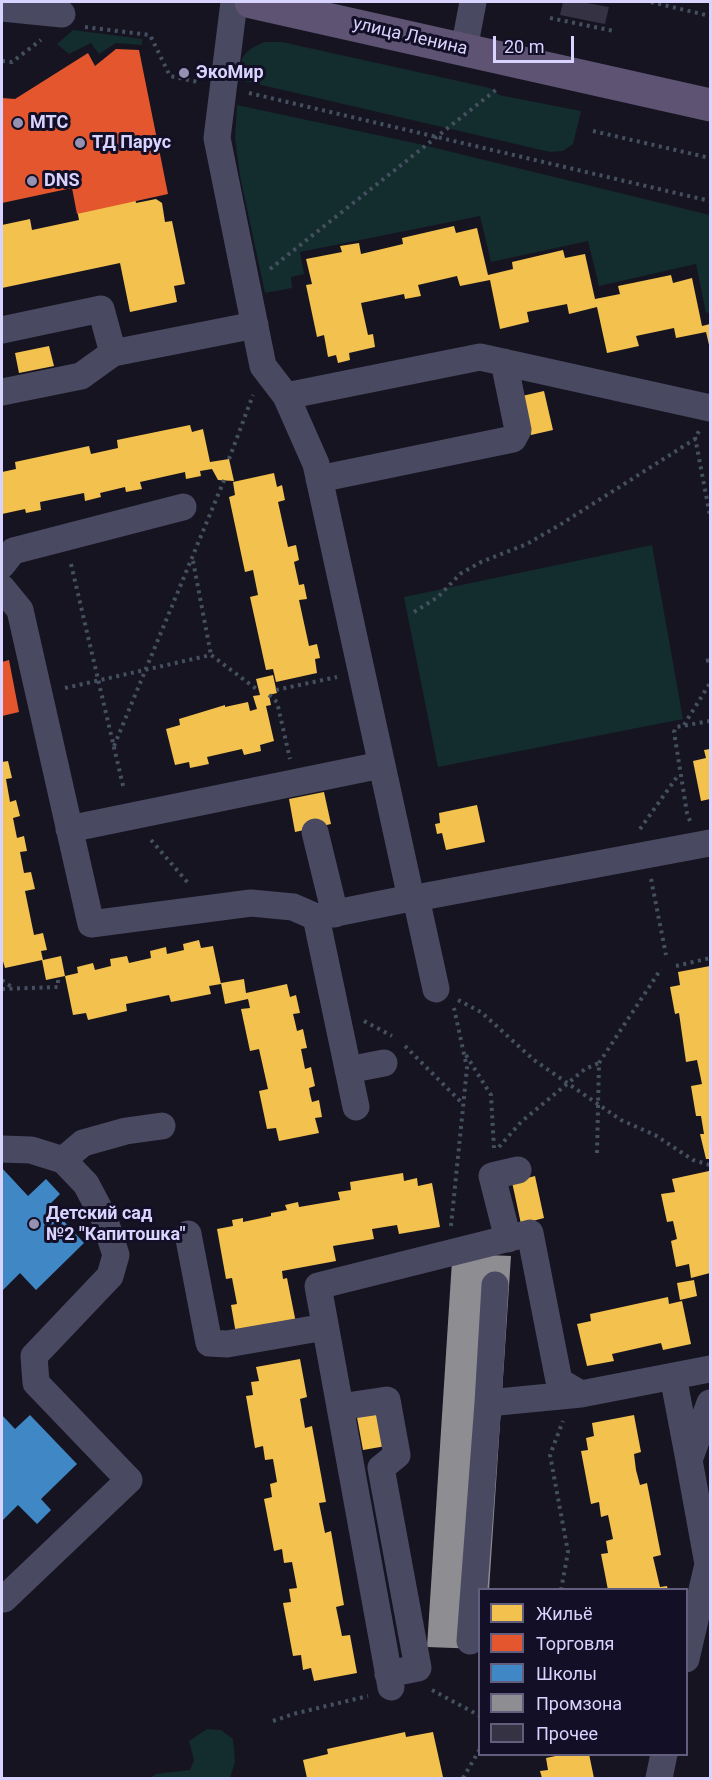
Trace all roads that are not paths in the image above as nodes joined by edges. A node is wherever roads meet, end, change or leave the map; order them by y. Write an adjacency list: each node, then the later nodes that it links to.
1 (234, 2): 8 (lane)
2 (251, 2): 6 (main road, улица Ленина)
3 (473, 2): 6 (lane)
4 (2, 8): 5 (lane)
5 (68, 19)
6 (464, 49): 7 (main road, улица Ленина)
7 (711, 105)
8 (255, 325): 10 (lane); 13 (lane)
9 (2, 330): 10 (lane)
10 (113, 353): 12 (lane)
11 (504, 362): 13 (lane); 14 (lane); 15 (lane)
12 (2, 392)
13 (286, 396): 15 (lane)
14 (700, 414)
15 (319, 479): 19 (lane)
16 (183, 507): 17 (lane)
17 (2, 564)
18 (2, 588): 20 (lane)
19 (381, 765): 20 (lane); 23 (lane)
20 (69, 829): 24 (lane)
21 (315, 832): 24 (lane)
22 (706, 843): 23 (lane)
23 (413, 898): 24 (lane); 25 (lane)
24 (325, 916): 27 (lane)
25 (436, 989)
26 (384, 1063): 27 (lane)
27 (348, 1070): 28 (lane)
28 (356, 1107)
29 (162, 1126): 31 (lane)
30 (2, 1149): 31 (lane)
31 (63, 1160): 44 (lane)
32 (518, 1170): 34 (lane)
33 (188, 1234): 36 (lane)
34 (508, 1239): 36 (lane); 39 (lane)
35 (495, 1285): 40 (lane)
36 (325, 1327): 42 (lane)
37 (711, 1369): 38 (lane)
38 (673, 1376): 39 (lane); 43 (lane)
39 (581, 1394): 40 (lane)
40 (488, 1403): 45 (lane)
41 (711, 1403): 43 (lane)
42 (340, 1407): 42 (lane)
43 (689, 1460): 46 (lane)
44 (2, 1597)
45 (470, 1641)
46 (688, 1654)
47 (664, 1756): 48 (lane)
48 (659, 1779)

